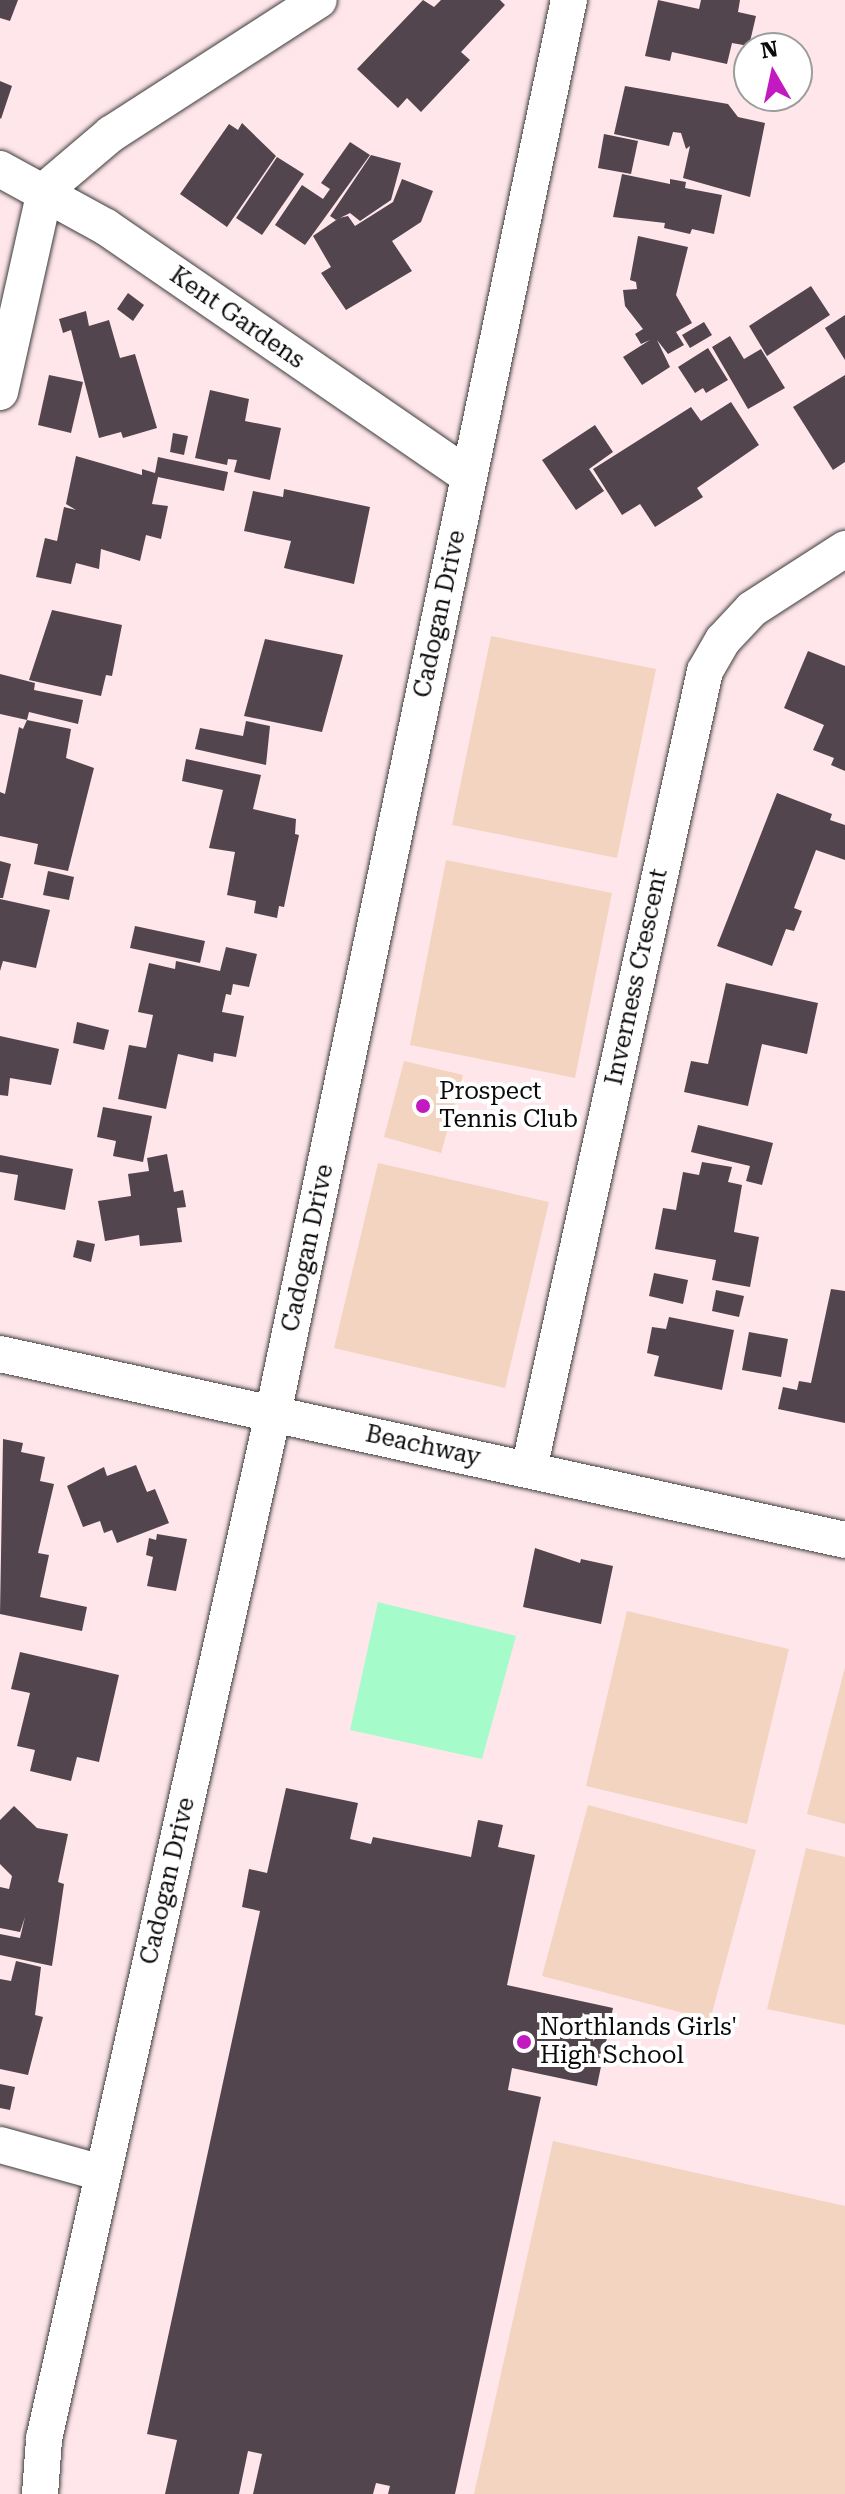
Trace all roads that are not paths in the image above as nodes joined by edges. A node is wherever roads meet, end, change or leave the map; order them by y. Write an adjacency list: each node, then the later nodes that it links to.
1 (319, 0): 4 (street)
2 (569, 0): 6 (street, Cadogan Drive)
3 (0, 169): 4 (street, Kent Gardens)
4 (45, 190): 5 (street); 6 (street, Kent Gardens)
5 (0, 392)
6 (468, 476): 9 (street, Cadogan Drive)
7 (845, 549): 10 (street, Inverness Crescent)
8 (0, 1354): 9 (street, Beachway)
9 (273, 1414): 10 (street, Beachway); 13 (street, Cadogan Drive)
10 (529, 1469): 11 (street, Beachway)
11 (845, 1540)
12 (0, 2145): 13 (street)
13 (102, 2173): 14 (street, Cadogan Drive)
14 (40, 2494)

